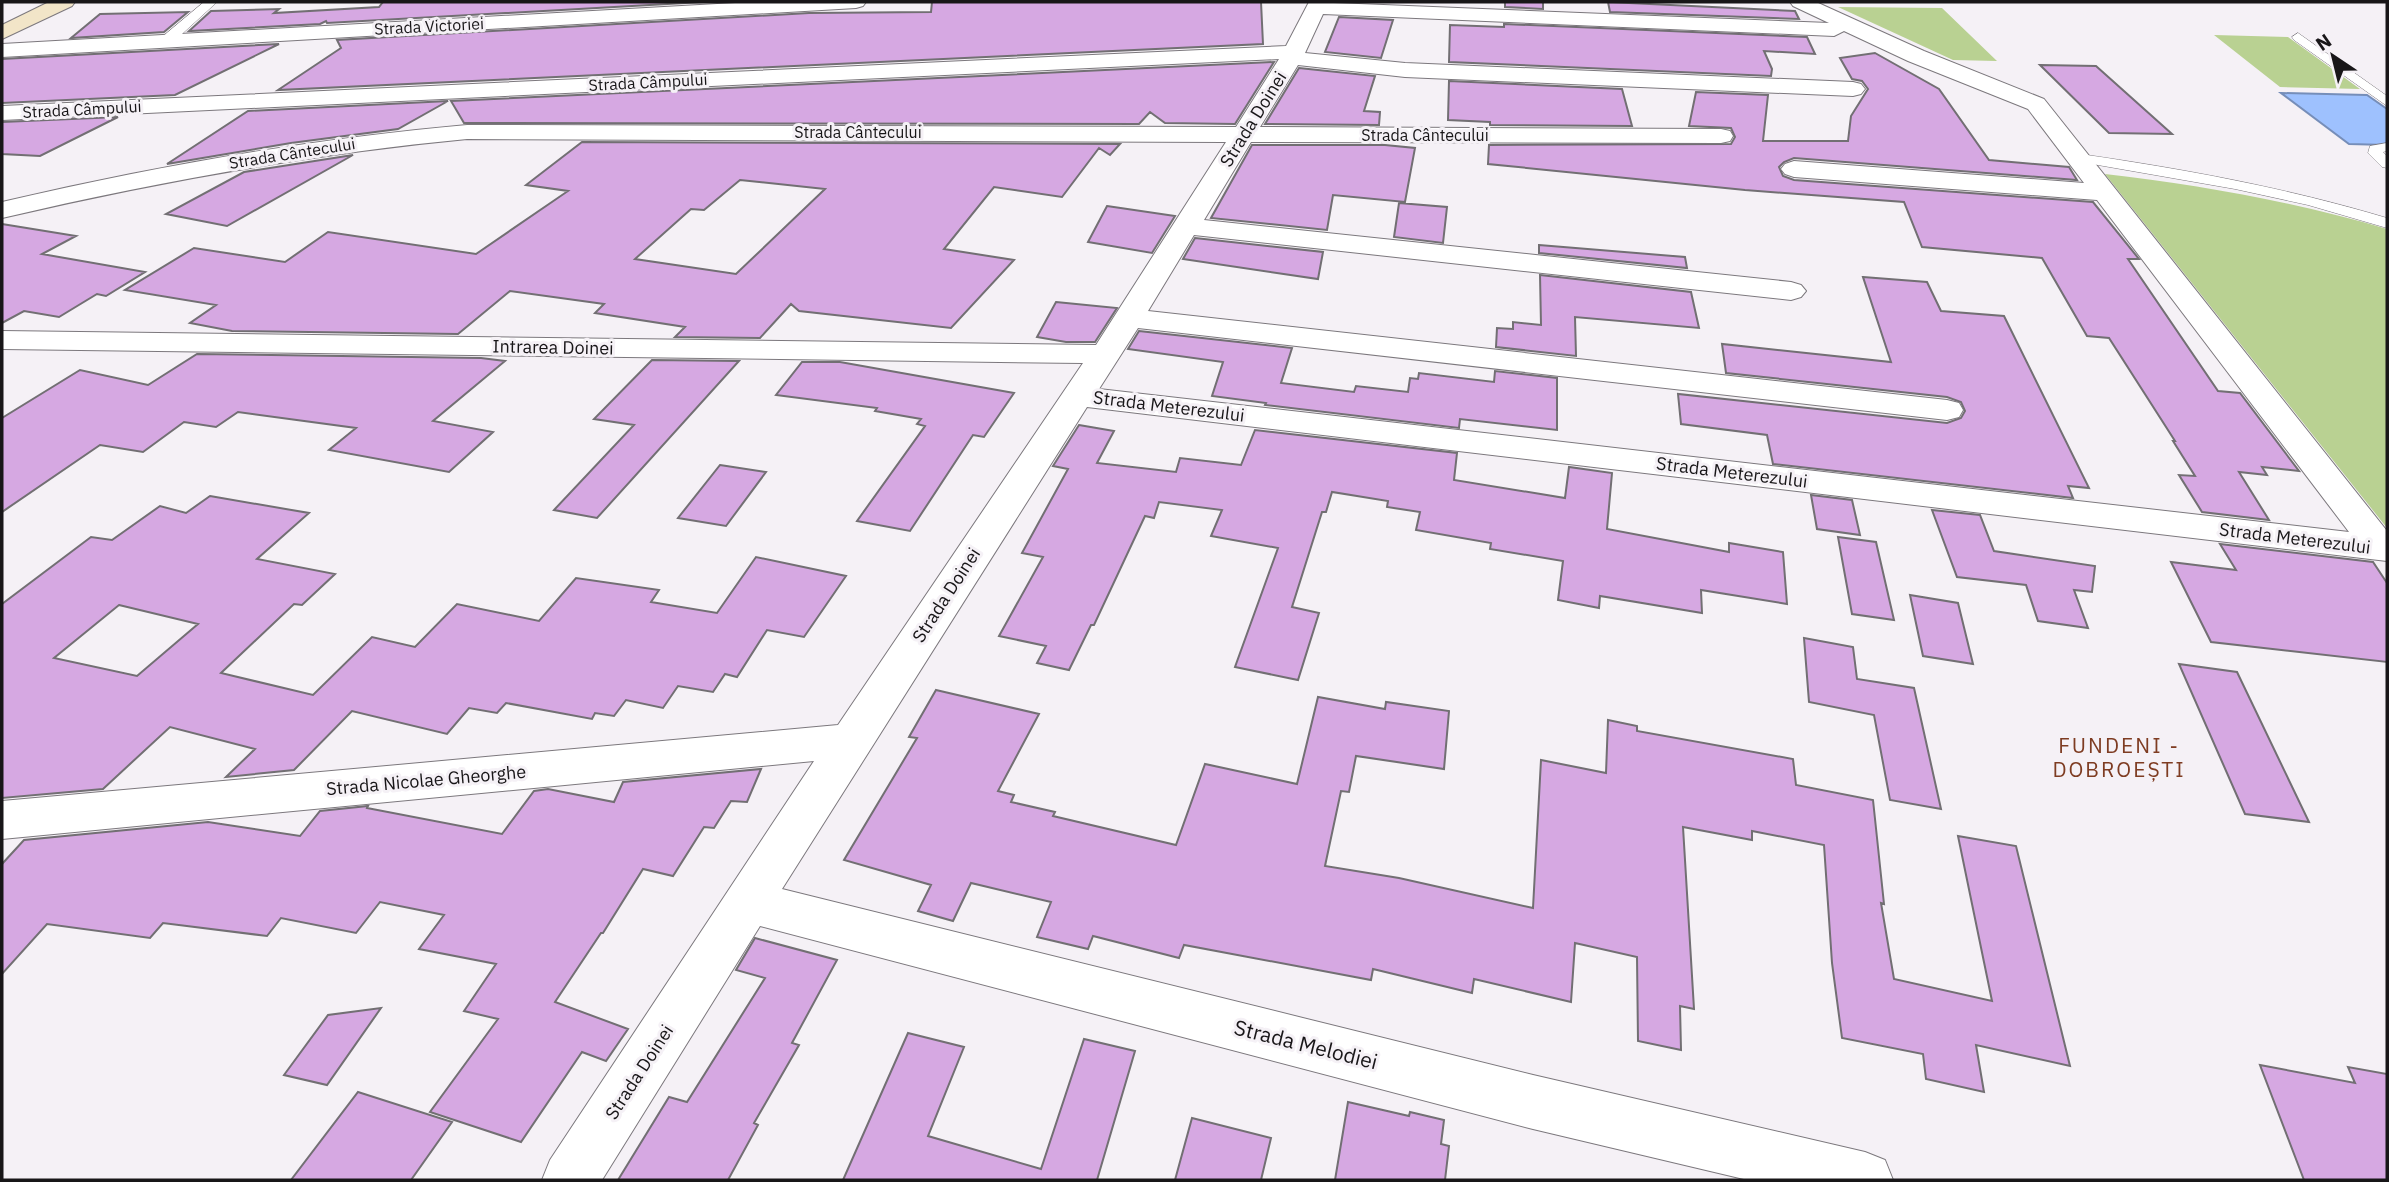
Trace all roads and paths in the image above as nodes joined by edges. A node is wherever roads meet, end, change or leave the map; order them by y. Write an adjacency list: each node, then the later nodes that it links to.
1 (65, 2): 7 (street)
2 (211, 2): 12 (lane)
3 (856, 2): 5 (street, Strada Victoriei)
4 (1801, 2): 21 (street)
5 (732, 5): 12 (street, Strada Victoriei)
6 (1318, 5): 9 (street, Strada Doinei); 14 (street, Strada Doinei)
7 (37, 16): 8 (street); 10 (street)
8 (2, 21)
9 (1834, 30)
10 (2, 33)
11 (2298, 37): 16 (lane)
12 (166, 41): 13 (street, Strada Victoriei)
13 (2, 51)
14 (1292, 55): 15 (street, Strada Câmpului); 17 (street, Strada Câmpului); 18 (street, Strada Doinei)
15 (1853, 89)
16 (2387, 102)
17 (2, 113)
18 (1244, 135): 19 (street, Strada Cântecului); 25 (street, Strada Cântecului); 27 (street, Strada Doinei)
19 (1721, 136)
20 (2387, 147): 22 (lane)
21 (2080, 158): 24 (street); 26 (lane)
22 (2387, 164)
23 (1794, 169): 24 (street)
24 (2106, 192): 34 (street)
25 (2, 210)
26 (2387, 223)
27 (1185, 226): 28 (street); 29 (street, Strada Doinei)
28 (1791, 291)
29 (1129, 318): 31 (street, Strada Doinei); 33 (street)
30 (2, 340): 31 (street, Intrarea Doinei)
31 (1105, 354): 32 (street, Strada Doinei)
32 (1077, 396): 34 (street, Strada Meterezului); 35 (street, Strada Doinei)
33 (1947, 410)
34 (2384, 548)
35 (850, 741): 36 (street, Strada Nicolae Gheorghe); 37 (street, Strada Doinei)
36 (2, 820)
37 (748, 902): 38 (street, Strada Doinei); 39 (street, Strada Melodiei)
38 (570, 1180)
39 (1865, 1180)

